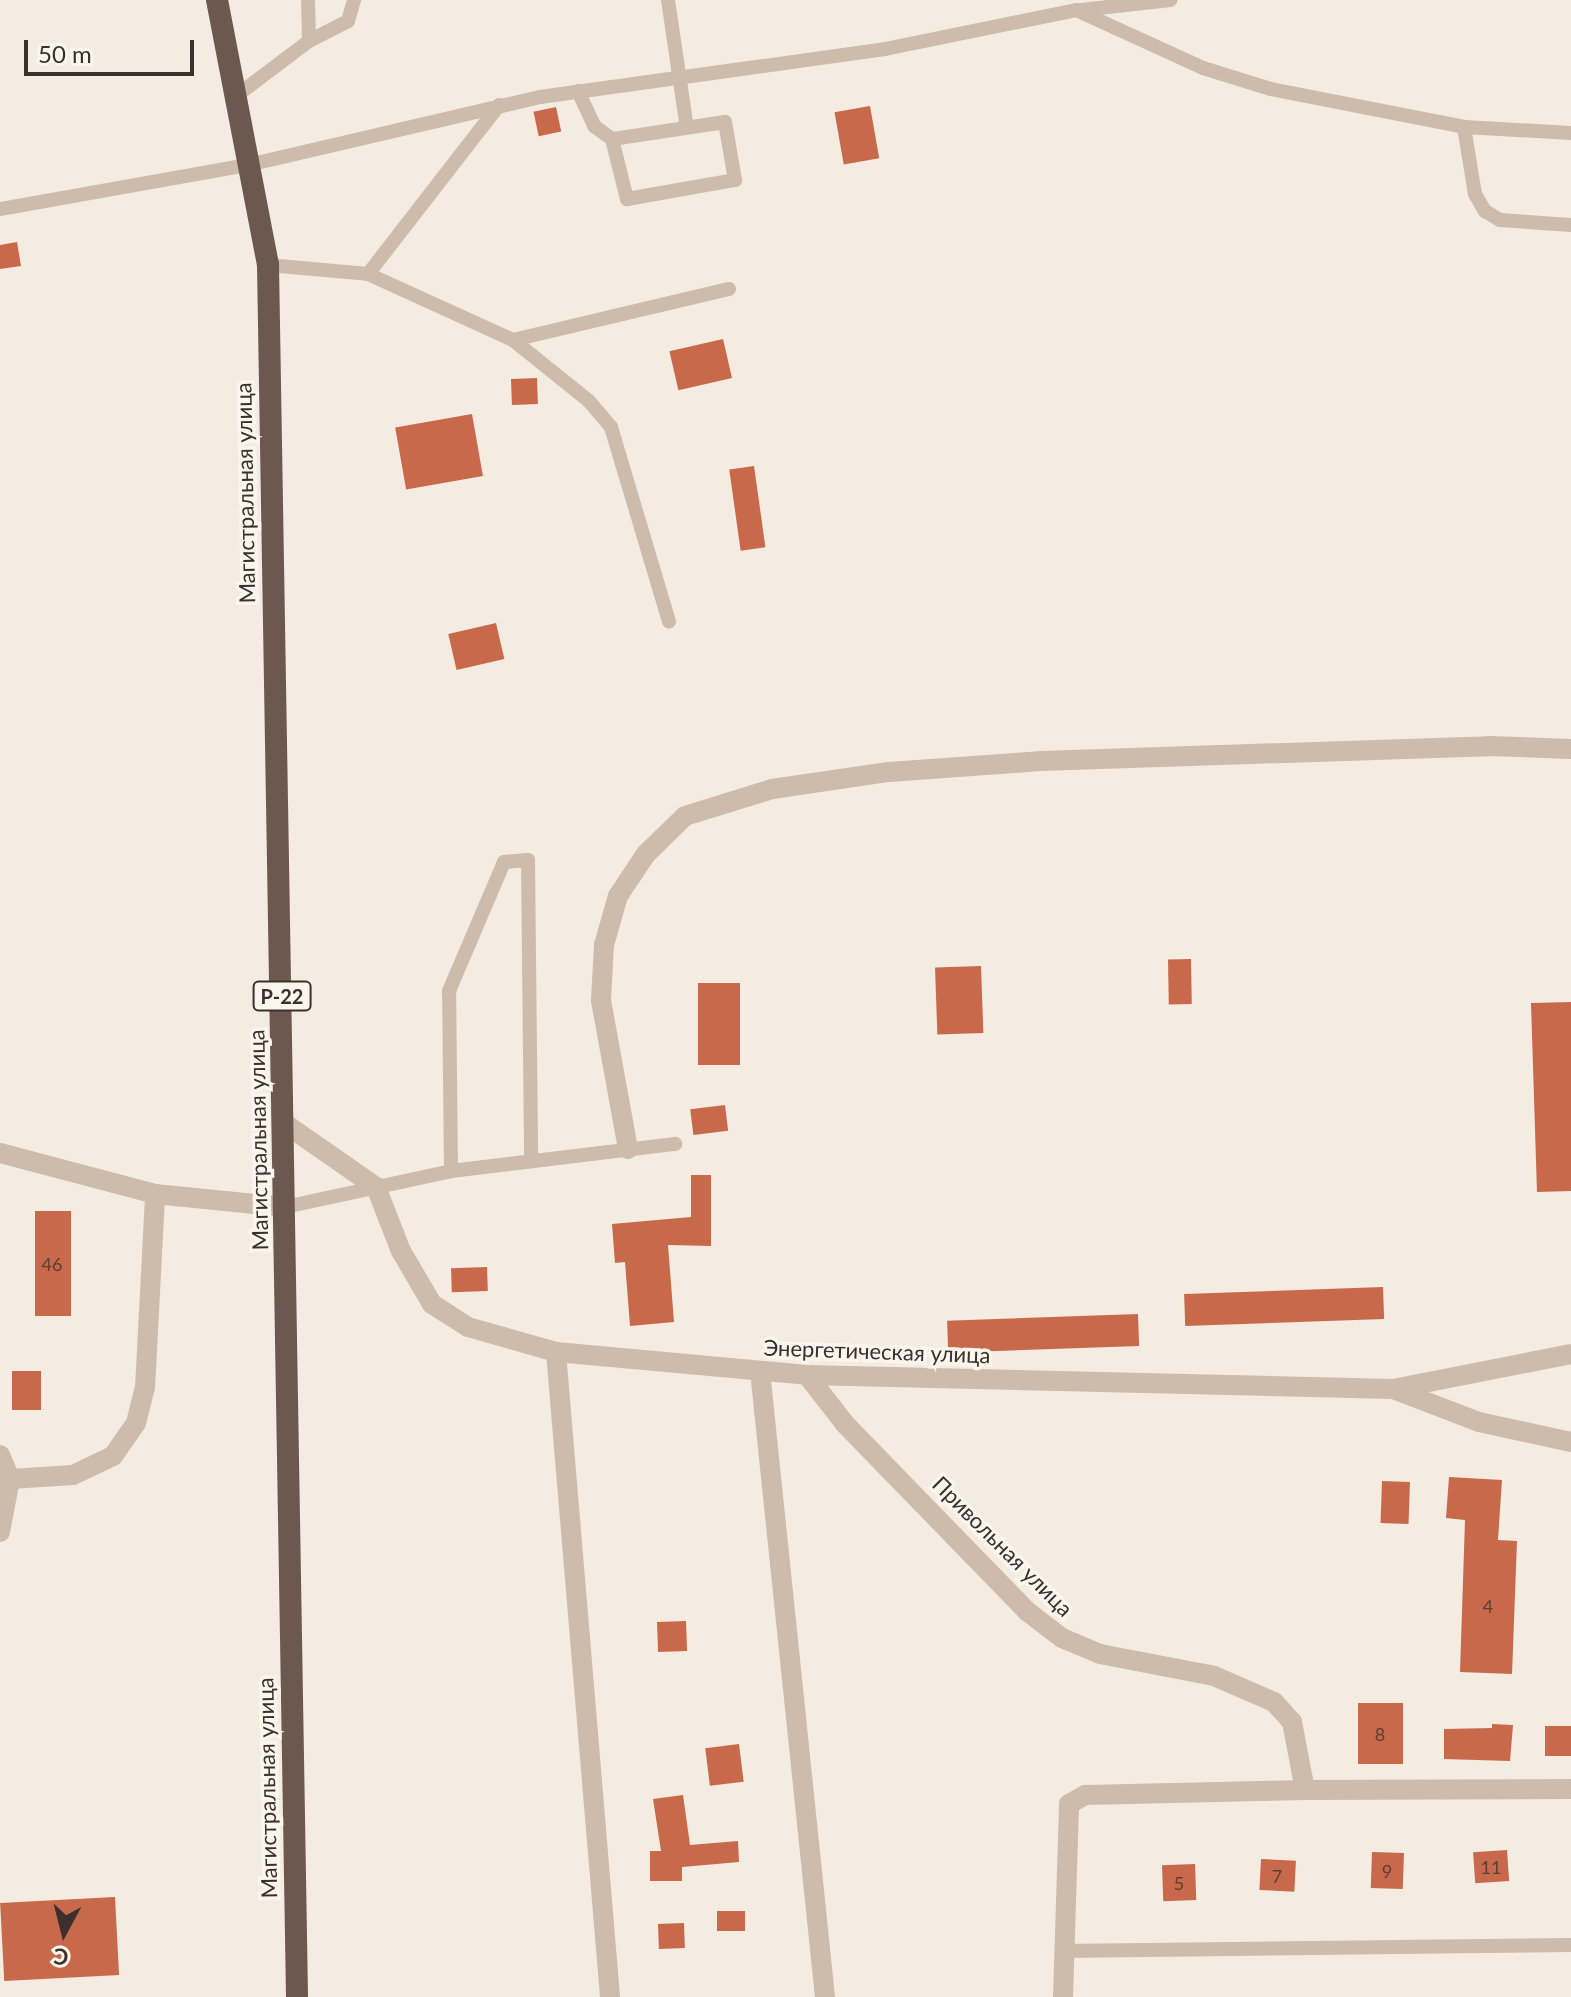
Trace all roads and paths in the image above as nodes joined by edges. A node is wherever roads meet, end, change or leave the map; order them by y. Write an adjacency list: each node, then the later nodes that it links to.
1 (217, 0): 11 (highway, Магистральная улица / Р-22)
2 (308, 0): 8 (lane)
3 (354, 0): 8 (lane)
4 (668, 0): 9 (lane)
5 (1170, 0): 6 (lane)
6 (1121, 4): 7 (lane)
7 (1076, 10): 9 (lane); 13 (lane)
8 (309, 41): 11 (lane)
9 (682, 77): 10 (lane); 14 (lane)
10 (578, 91): 12 (lane); 16 (lane)
11 (232, 99): 17 (highway, Магистральная улица / Р-22)
12 (499, 105): 17 (lane); 21 (lane)
13 (1464, 127): 15 (lane); 19 (lane)
14 (687, 128): 16 (lane); 16 (lane)
15 (1571, 133)
16 (612, 139)
17 (248, 165): 18 (lane); 20 (highway, Магистральная улица / Р-22)
18 (0, 209)
19 (1571, 225)
20 (268, 265): 21 (lane); 26 (highway, Магистральная улица / Р-22)
21 (368, 274): 23 (lane)
22 (729, 289): 23 (lane)
23 (513, 340): 24 (lane)
24 (669, 622)
25 (1571, 749): 28 (street)
26 (284, 1123): 32 (street); 34 (highway, Магистральная улица / Р-22)
27 (675, 1144): 28 (lane)
28 (628, 1149): 30 (lane)
29 (0, 1153): 33 (street)
30 (531, 1161): 31 (lane); 31 (lane)
31 (451, 1171): 32 (lane)
32 (376, 1187): 34 (lane); 35 (street, Энергетическая улица)
33 (155, 1194): 34 (street); 42 (street)
34 (285, 1207): 48 (highway, Магистральная улица / Р-22)
35 (556, 1352): 37 (street, Энергетическая улица); 49 (street)
36 (1571, 1354): 39 (street, Энергетическая улица)
37 (760, 1371): 38 (street, Энергетическая улица); 50 (street)
38 (807, 1375): 39 (street, Энергетическая улица); 45 (street, Привольная улица)
39 (1393, 1389): 40 (street)
40 (1571, 1442)
41 (0, 1455): 42 (street)
42 (10, 1479): 43 (street)
43 (0, 1532)
44 (1571, 1789): 45 (street)
45 (1305, 1790): 47 (street)
46 (1571, 1945): 47 (lane)
47 (1062, 1951): 51 (street)
48 (297, 1997)
49 (610, 1997)
50 (825, 1997)
51 (1063, 1997)

